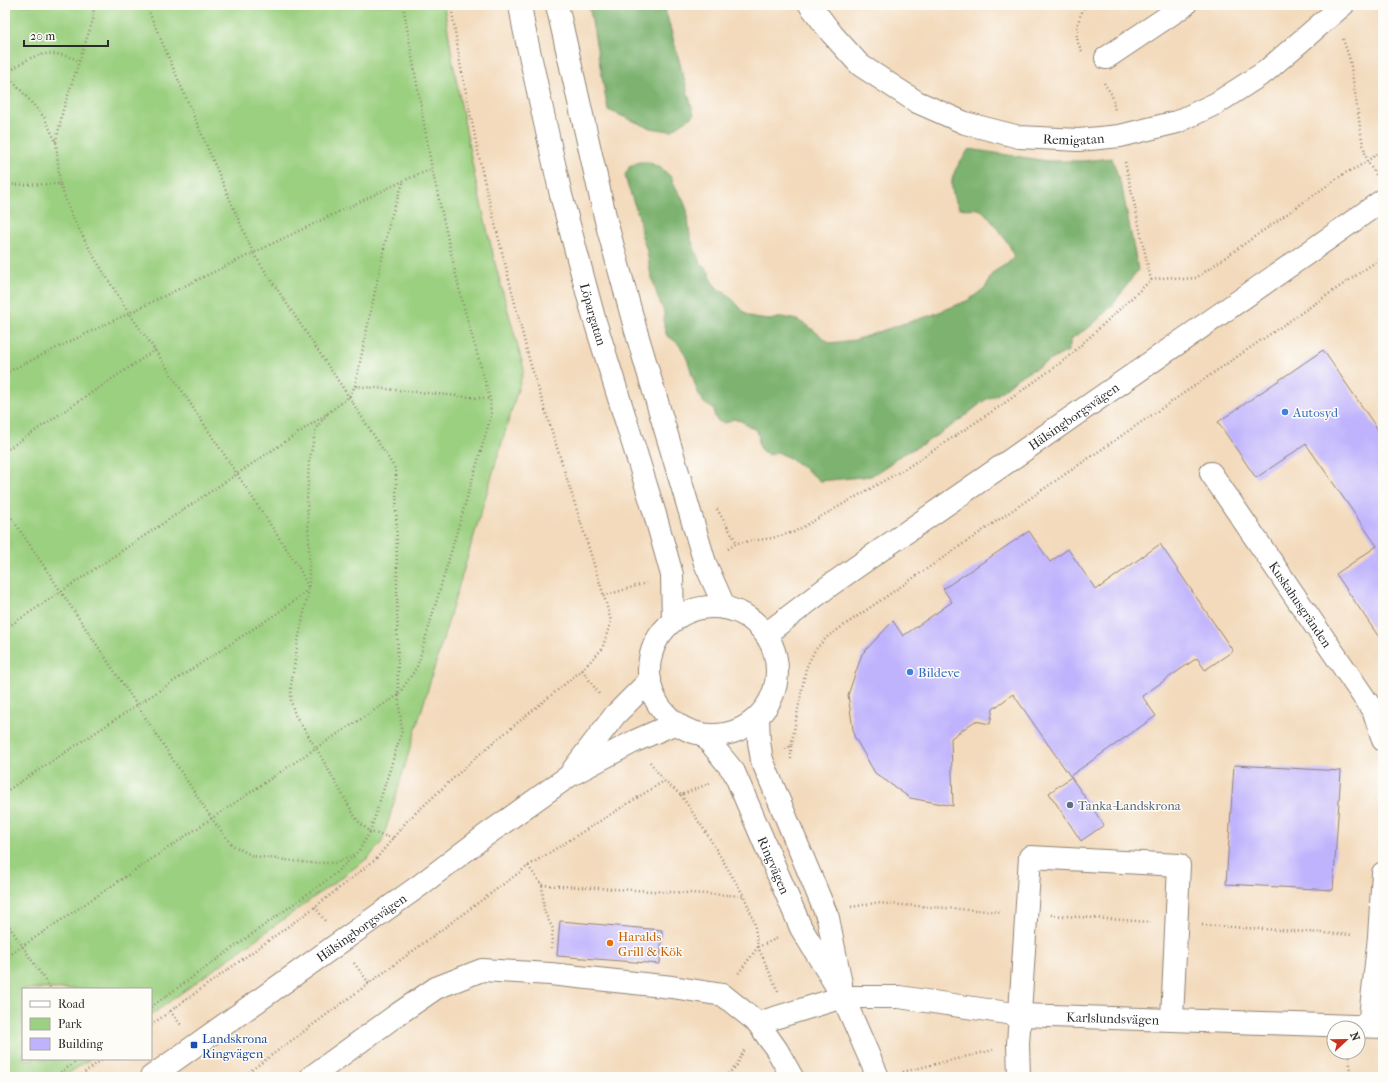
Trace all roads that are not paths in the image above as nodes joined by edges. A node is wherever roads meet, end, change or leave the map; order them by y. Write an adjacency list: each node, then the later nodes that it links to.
1 (520, 5): 10 (street, Löpargatan)
2 (557, 5): 9 (street)
3 (810, 5): 5 (street, Remigatan)
4 (1185, 5): 6 (street)
5 (1336, 11)
6 (1106, 58)
7 (1383, 200): 11 (street, Hälsingborgsvägen)
8 (1211, 473): 16 (street, Kuskahusgränden)
9 (725, 608): 10 (street); 11 (street)
10 (674, 621): 12 (street)
11 (766, 634): 13 (street)
12 (650, 680): 14 (street); 17 (street, Hälsingborgsvägen)
13 (758, 717): 15 (street); 19 (street, Ringvägen)
14 (676, 723): 15 (street); 17 (street, Hälsingborgsvägen)
15 (704, 735): 19 (street, Ringvägen)
16 (1383, 740)
17 (569, 776): 25 (street, Hälsingborgsvägen)
18 (1383, 873): 23 (street)
19 (843, 997): 20 (street, Karlslundsvägen); 22 (street, Karlslundsvägen); 24 (street, Ringvägen)
20 (1021, 1015): 21 (street, Karlslundsvägen); 21 (street); 28 (street)
21 (1172, 1019): 23 (street, Karlslundsvägen)
22 (758, 1023): 26 (street); 27 (street)
23 (1376, 1026)
24 (887, 1075)
25 (151, 1077)
26 (311, 1077)
27 (792, 1077)
28 (1019, 1077)

